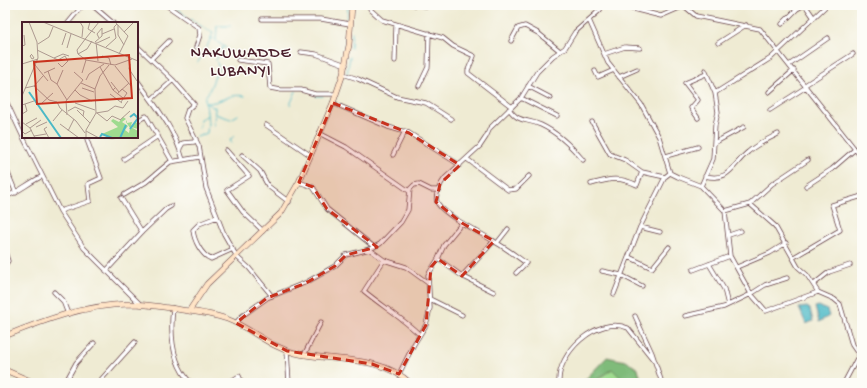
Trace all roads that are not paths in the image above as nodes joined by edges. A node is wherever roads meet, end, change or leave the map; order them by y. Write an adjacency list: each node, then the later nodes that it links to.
1 (83, 5): 15 (street)
2 (92, 5): 16 (street)
3 (166, 5): 27 (street)
4 (352, 5): 17 (street)
5 (368, 5): 19 (street)
6 (415, 5): 8 (street)
7 (805, 5): 12 (street); 18 (street)
8 (427, 6)
9 (602, 6): 10 (street); 14 (street)
10 (684, 6): 20 (street)
11 (825, 7): 12 (street)
12 (814, 18): 31 (street)
13 (262, 19): 17 (street)
14 (589, 20): 29 (street); 32 (street)
15 (69, 22)
16 (112, 22)
17 (350, 24): 37 (street)
18 (782, 24)
19 (396, 25): 21 (street); 36 (street)
20 (746, 25): 25 (street); 31 (street)
21 (430, 33): 47 (street); 58 (street)
22 (828, 38): 38 (street)
23 (169, 41): 34 (street)
24 (511, 41): 29 (street)
25 (718, 43)
26 (138, 47): 34 (street)
27 (196, 47)
28 (640, 48): 32 (street)
29 (560, 51): 48 (street)
30 (301, 52): 37 (street)
31 (779, 52): 38 (street); 51 (street)
32 (604, 54): 40 (street)
33 (853, 54): 49 (street)
34 (151, 59): 45 (street)
35 (238, 60): 52 (street)
36 (395, 61)
37 (346, 65): 43 (street)
38 (789, 65): 41 (street)
39 (637, 69): 44 (street)
40 (614, 70): 42 (street); 44 (street)
41 (794, 70): 49 (street); 50 (street)
42 (595, 71)
43 (343, 74): 52 (street); 62 (street)
44 (619, 77): 83 (street)
45 (173, 80): 55 (street); 73 (street)
46 (138, 81): 55 (street)
47 (419, 86)
48 (528, 86): 53 (street); 54 (street)
49 (806, 86): 59 (street); 79 (street)
50 (769, 92)
51 (714, 93): 61 (street); 75 (street)
52 (336, 94): 57 (street)
53 (521, 98): 58 (street); 60 (street)
54 (551, 98)
55 (152, 99): 77 (street)
56 (7, 103): 67 (street)
57 (333, 103): 68 (street); 69 (street)
58 (510, 108): 87 (street); 89 (street)
59 (770, 110)
60 (557, 116)
61 (698, 118)
62 (451, 119)
63 (138, 120): 71 (street)
64 (592, 122): 94 (street)
65 (266, 125): 81 (street)
66 (744, 127): 75 (street)
67 (22, 130)
68 (404, 131): 82 (street); 92 (street)
69 (319, 133): 81 (street); 105 (street)
70 (778, 134): 97 (street)
71 (158, 136): 86 (street); 91 (street)
72 (23, 138): 98 (street)
73 (196, 139): 77 (street); 84 (street)
74 (87, 140): 112 (street)
75 (714, 143): 97 (street)
76 (698, 146): 83 (street)
77 (180, 149): 88 (street)
78 (226, 150): 118 (street)
79 (854, 150): 85 (street); 103 (street)
80 (242, 154): 109 (street)
81 (310, 155): 100 (street)
82 (393, 155)
83 (666, 156): 95 (street)
84 (200, 157): 88 (street); 114 (street)
85 (862, 158)
86 (124, 159)
87 (467, 159): 92 (street); 96 (street)
88 (183, 160): 91 (street)
89 (583, 160)
90 (808, 160): 110 (street)
91 (172, 161): 120 (street)
92 (460, 165): 104 (street)
93 (5, 166): 106 (street)
94 (642, 172): 99 (street); 101 (street)
95 (670, 173): 99 (street); 102 (street)
96 (529, 176)
97 (705, 176): 102 (street)
98 (41, 177): 106 (street); 112 (street)
99 (665, 177): 116 (street)
100 (299, 182): 109 (street); 125 (street)
101 (591, 184)
102 (701, 186): 113 (street)
103 (806, 186)
104 (439, 190): 105 (street); 115 (street)
105 (409, 192): 125 (street)
106 (16, 193): 108 (street)
107 (862, 194): 133 (street)
108 (5, 197)
109 (289, 202): 118 (street)
110 (750, 204): 113 (street); 124 (street)
111 (171, 206): 120 (street)
112 (60, 211): 141 (street)
113 (725, 211): 122 (street)
114 (217, 217): 127 (street); 127 (street)
115 (462, 223): 123 (street); 134 (street)
116 (640, 227): 121 (street); 132 (street)
117 (508, 228): 123 (street)
118 (264, 231): 131 (street)
119 (741, 231): 122 (street)
120 (142, 232): 141 (street)
121 (660, 232)
122 (729, 235): 130 (street)
123 (496, 242): 143 (street); 145 (street)
124 (786, 243): 133 (street); 139 (street)
125 (374, 246): 128 (street)
126 (669, 247): 132 (street)
127 (233, 249): 131 (street)
128 (368, 249): 135 (street); 156 (street)
129 (5, 252): 137 (street)
130 (730, 256): 136 (street); 139 (street)
131 (237, 257): 156 (street); 162 (street)
132 (629, 257): 144 (street)
133 (794, 257): 148 (street)
134 (438, 258): 145 (street); 147 (street)
135 (384, 260): 147 (street); 169 (street)
136 (709, 264): 140 (street); 160 (street)
137 (5, 265)
138 (850, 265): 148 (street)
139 (737, 267): 154 (street)
140 (692, 270)
141 (106, 271): 155 (street)
142 (602, 271): 144 (street)
143 (516, 273)
144 (621, 275): 149 (street); 153 (street)
145 (462, 276): 151 (street)
146 (787, 278): 154 (street)
147 (428, 283): 157 (street)
148 (814, 284): 152 (street)
149 (642, 286)
150 (54, 292): 163 (street)
151 (494, 292)
152 (818, 292): 154 (street); 175 (street)
153 (614, 294)
154 (751, 294): 160 (street)
155 (131, 296): 158 (street); 159 (street)
156 (272, 296): 168 (street)
157 (430, 299): 164 (street); 169 (street)
158 (126, 304): 159 (street); 163 (street)
159 (140, 304): 161 (street)
160 (728, 305): 166 (street)
161 (173, 308): 162 (street); 183 (street)
162 (189, 311): 168 (street)
163 (68, 314): 170 (street)
164 (462, 315)
165 (636, 316): 177 (street)
166 (685, 316)
167 (321, 322): 176 (street)
168 (236, 323): 174 (street)
169 (419, 334): 179 (street)
170 (5, 336)
171 (136, 342): 182 (street)
172 (94, 343): 181 (street)
173 (862, 349): 175 (street)
174 (287, 351): 176 (street); 186 (street)
175 (859, 354): 190 (street)
176 (304, 355): 179 (street)
177 (655, 362): 188 (street); 189 (street)
178 (5, 370): 180 (street)
179 (399, 374): 187 (street)
180 (35, 383)
181 (65, 383)
182 (98, 383)
183 (191, 383)
184 (228, 383): 185 (street)
185 (242, 383)
186 (289, 383)
187 (410, 383)
188 (559, 383)
189 (662, 383)
190 (844, 383)

